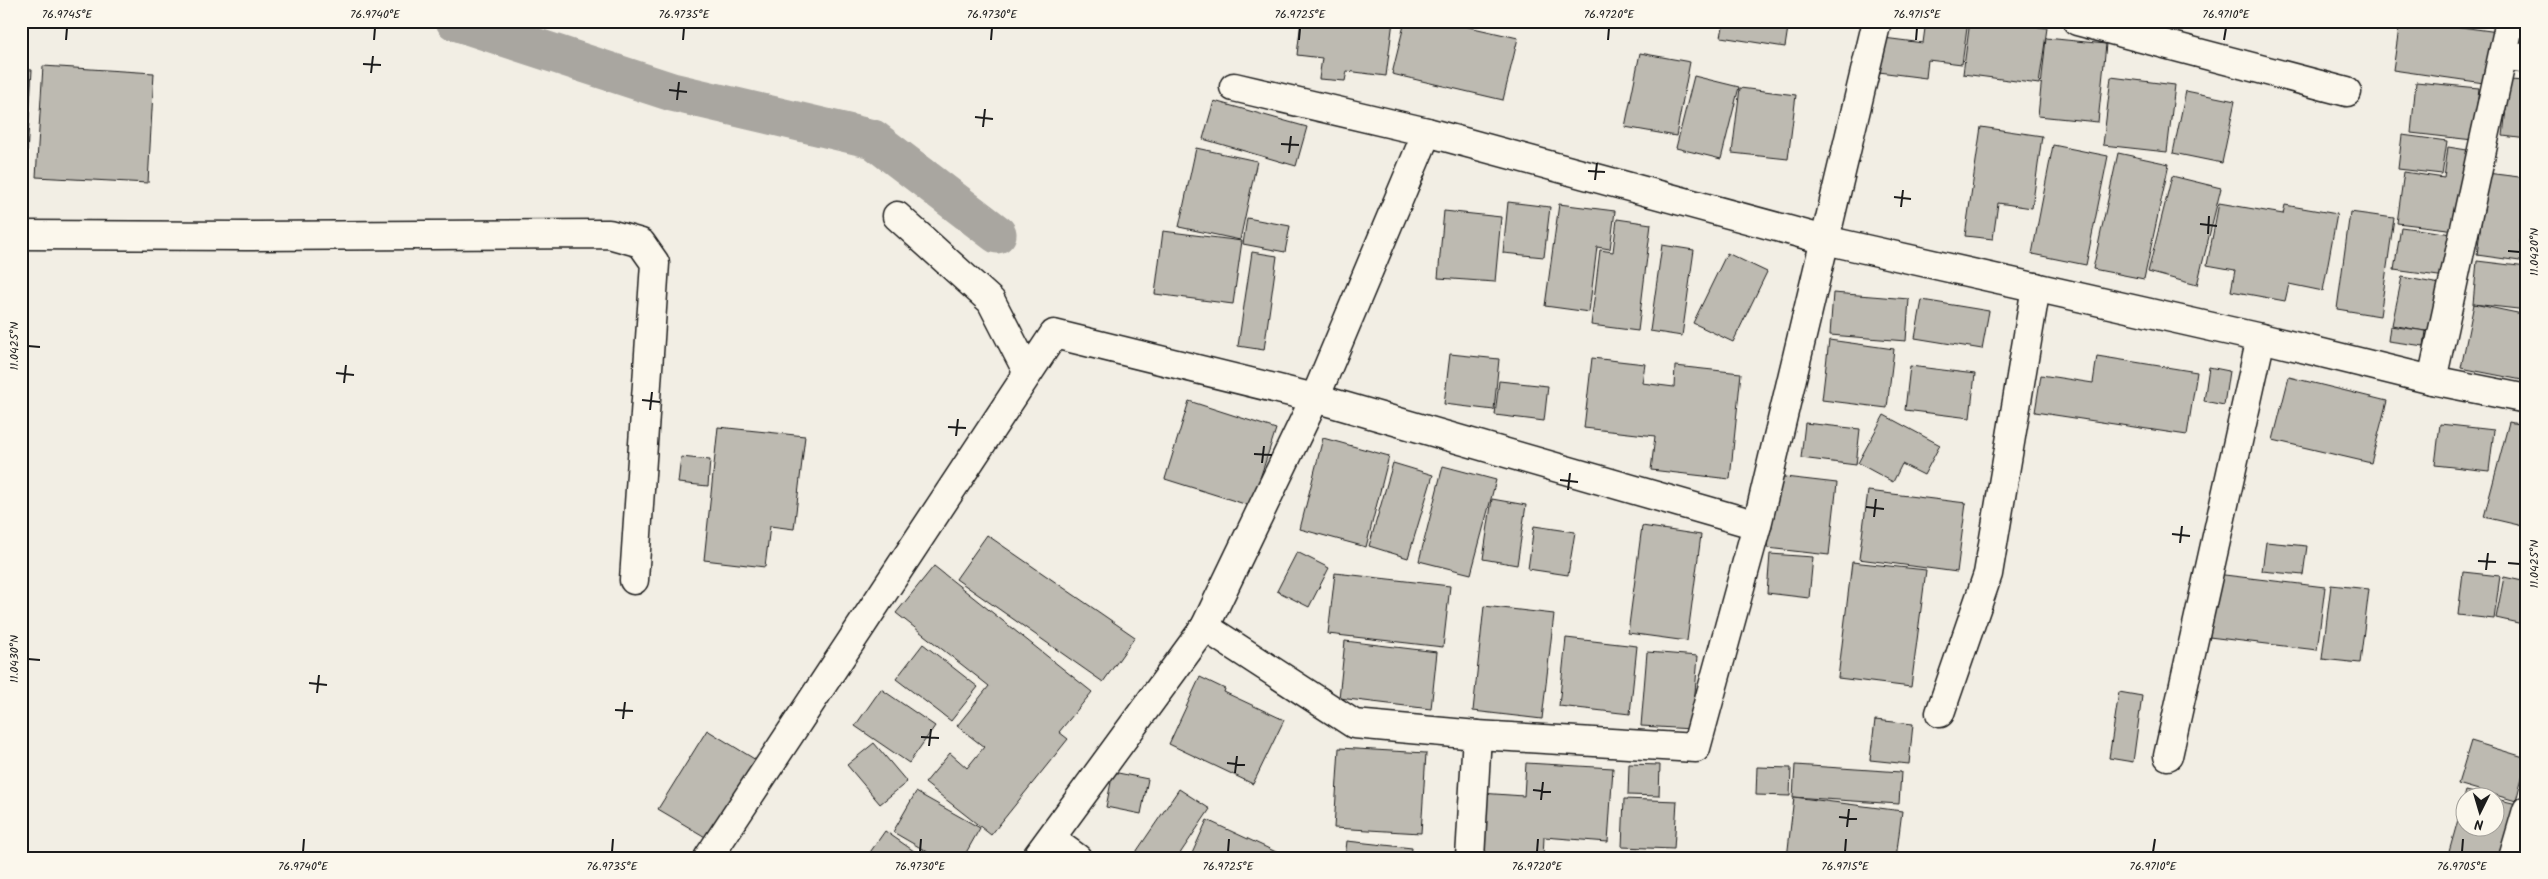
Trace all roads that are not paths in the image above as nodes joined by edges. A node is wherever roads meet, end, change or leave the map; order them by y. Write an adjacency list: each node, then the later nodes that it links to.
1 (1877, 21): 10 (street)
2 (2077, 21): 6 (street)
3 (2510, 21): 4 (street)
4 (2516, 57): 14 (street)
5 (1234, 87): 7 (street)
6 (2347, 92)
7 (1427, 132): 10 (street); 15 (street)
8 (897, 216): 13 (street)
9 (21, 235): 18 (street)
10 (1825, 240): 11 (street); 17 (street)
11 (2036, 287): 12 (street); 20 (street)
12 (2261, 338): 14 (street); 22 (street)
13 (1028, 373): 15 (street); 25 (street)
14 (2432, 380): 16 (street)
15 (1315, 398): 17 (street); 19 (street)
16 (2527, 398)
17 (1757, 525): 21 (street)
18 (634, 580)
19 (1206, 627): 21 (street); 24 (street)
20 (1940, 714)
21 (1477, 735): 27 (street)
22 (2168, 756)
23 (2527, 810): 28 (street)
24 (1044, 848): 26 (street)
25 (708, 858)
26 (1077, 858)
27 (1470, 858)
28 (2513, 858)

